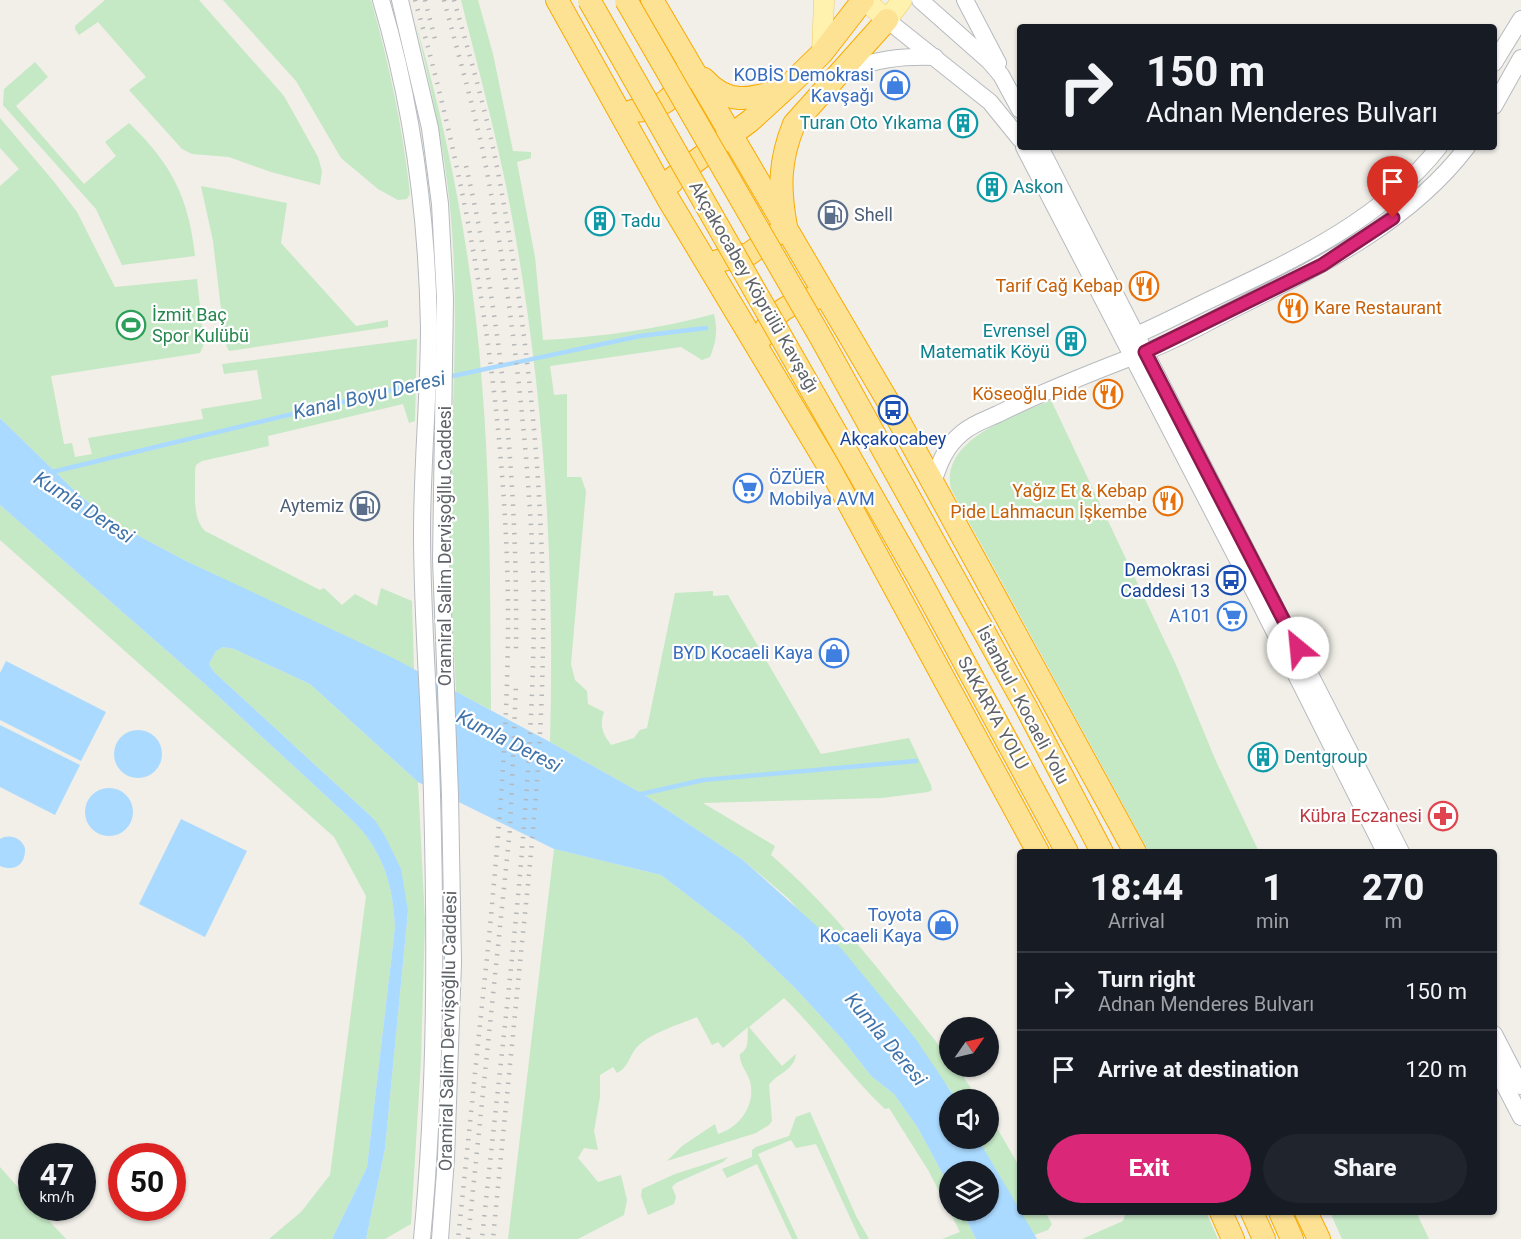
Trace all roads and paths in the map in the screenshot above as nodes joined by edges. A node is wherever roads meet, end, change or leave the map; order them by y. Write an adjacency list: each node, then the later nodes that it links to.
1 (381, 0): 34 (main road, Oramiral Salim Dervişoğllu Caddesi)
2 (400, 0): 34 (main road, Oramiral Salim Dervişoğllu Caddesi)
3 (557, 0): 22 (highway)
4 (589, 0): 39 (highway, Akçakocabey Köprülü Kavşağı, bridge)
5 (626, 0): 38 (highway, Akçakocabey Köprülü Kavşağı, bridge)
6 (652, 0): 16 (highway)
7 (824, 0): 12 (main road)
8 (920, 0): 18 (main road)
9 (965, 0): 18 (main road)
10 (878, 6): 12 (highway); 13 (main road); 17 (highway); 18 (main road)
11 (1521, 19): 14 (main road)
12 (822, 53): 19 (highway)
13 (935, 57): 17 (main road); 24 (main road)
14 (1497, 58)
15 (1521, 58): 20 (main road)
16 (686, 59): 19 (highway); 22 (highway); 23 (highway)
17 (840, 74): 30 (highway)
18 (1007, 85): 21 (main road)
19 (784, 89): 23 (highway)
20 (1497, 101)
21 (1017, 104)
22 (620, 110): 29 (highway)
23 (732, 133): 29 (highway); 30 (highway)
24 (1017, 135)
25 (1026, 150): 33 (main road)
26 (1041, 150): 33 (main road)
27 (1436, 150): 33 (main road)
28 (1464, 150): 36 (main road)
29 (668, 197): 31 (highway)
30 (786, 227): 31 (highway); 32 (highway)
31 (706, 260): 35 (highway)
32 (828, 299): 35 (highway); 37 (highway)
33 (1131, 338): 36 (main road)
34 (437, 340): 59 (main road, Oramiral Salim Dervişoğllu Caddesi); 60 (main road, Oramiral Salim Dervişoğllu Caddesi)
35 (758, 347): 43 (highway)
36 (1138, 355): 37 (main road); 41 (main road)
37 (933, 483): 48 (highway)
38 (943, 558): 40 (highway, İstanbul - Kocaeli Yolu)
39 (917, 575): 42 (highway, SAKARYA YOLU)
40 (1026, 707): 46 (highway, İstanbul - Kocaeli Yolu); 47 (highway)
41 (1329, 725): 49 (main road); 50 (main road)
42 (1010, 743): 44 (highway); 45 (highway, SAKARYA YOLU)
43 (1036, 849)
44 (1053, 849)
45 (1065, 849)
46 (1100, 849)
47 (1114, 849)
48 (1133, 849)
49 (1384, 849)
50 (1399, 849)
51 (1497, 1040): 53 (main road)
52 (1497, 1071): 54 (main road)
53 (1521, 1086)
54 (1521, 1118)
55 (1222, 1215): 61 (highway)
56 (1253, 1215): 62 (highway)
57 (1281, 1215): 63 (highway)
58 (1307, 1215): 64 (highway)
59 (422, 1239)
60 (440, 1239)
61 (1233, 1239)
62 (1264, 1239)
63 (1292, 1239)
64 (1319, 1239)

